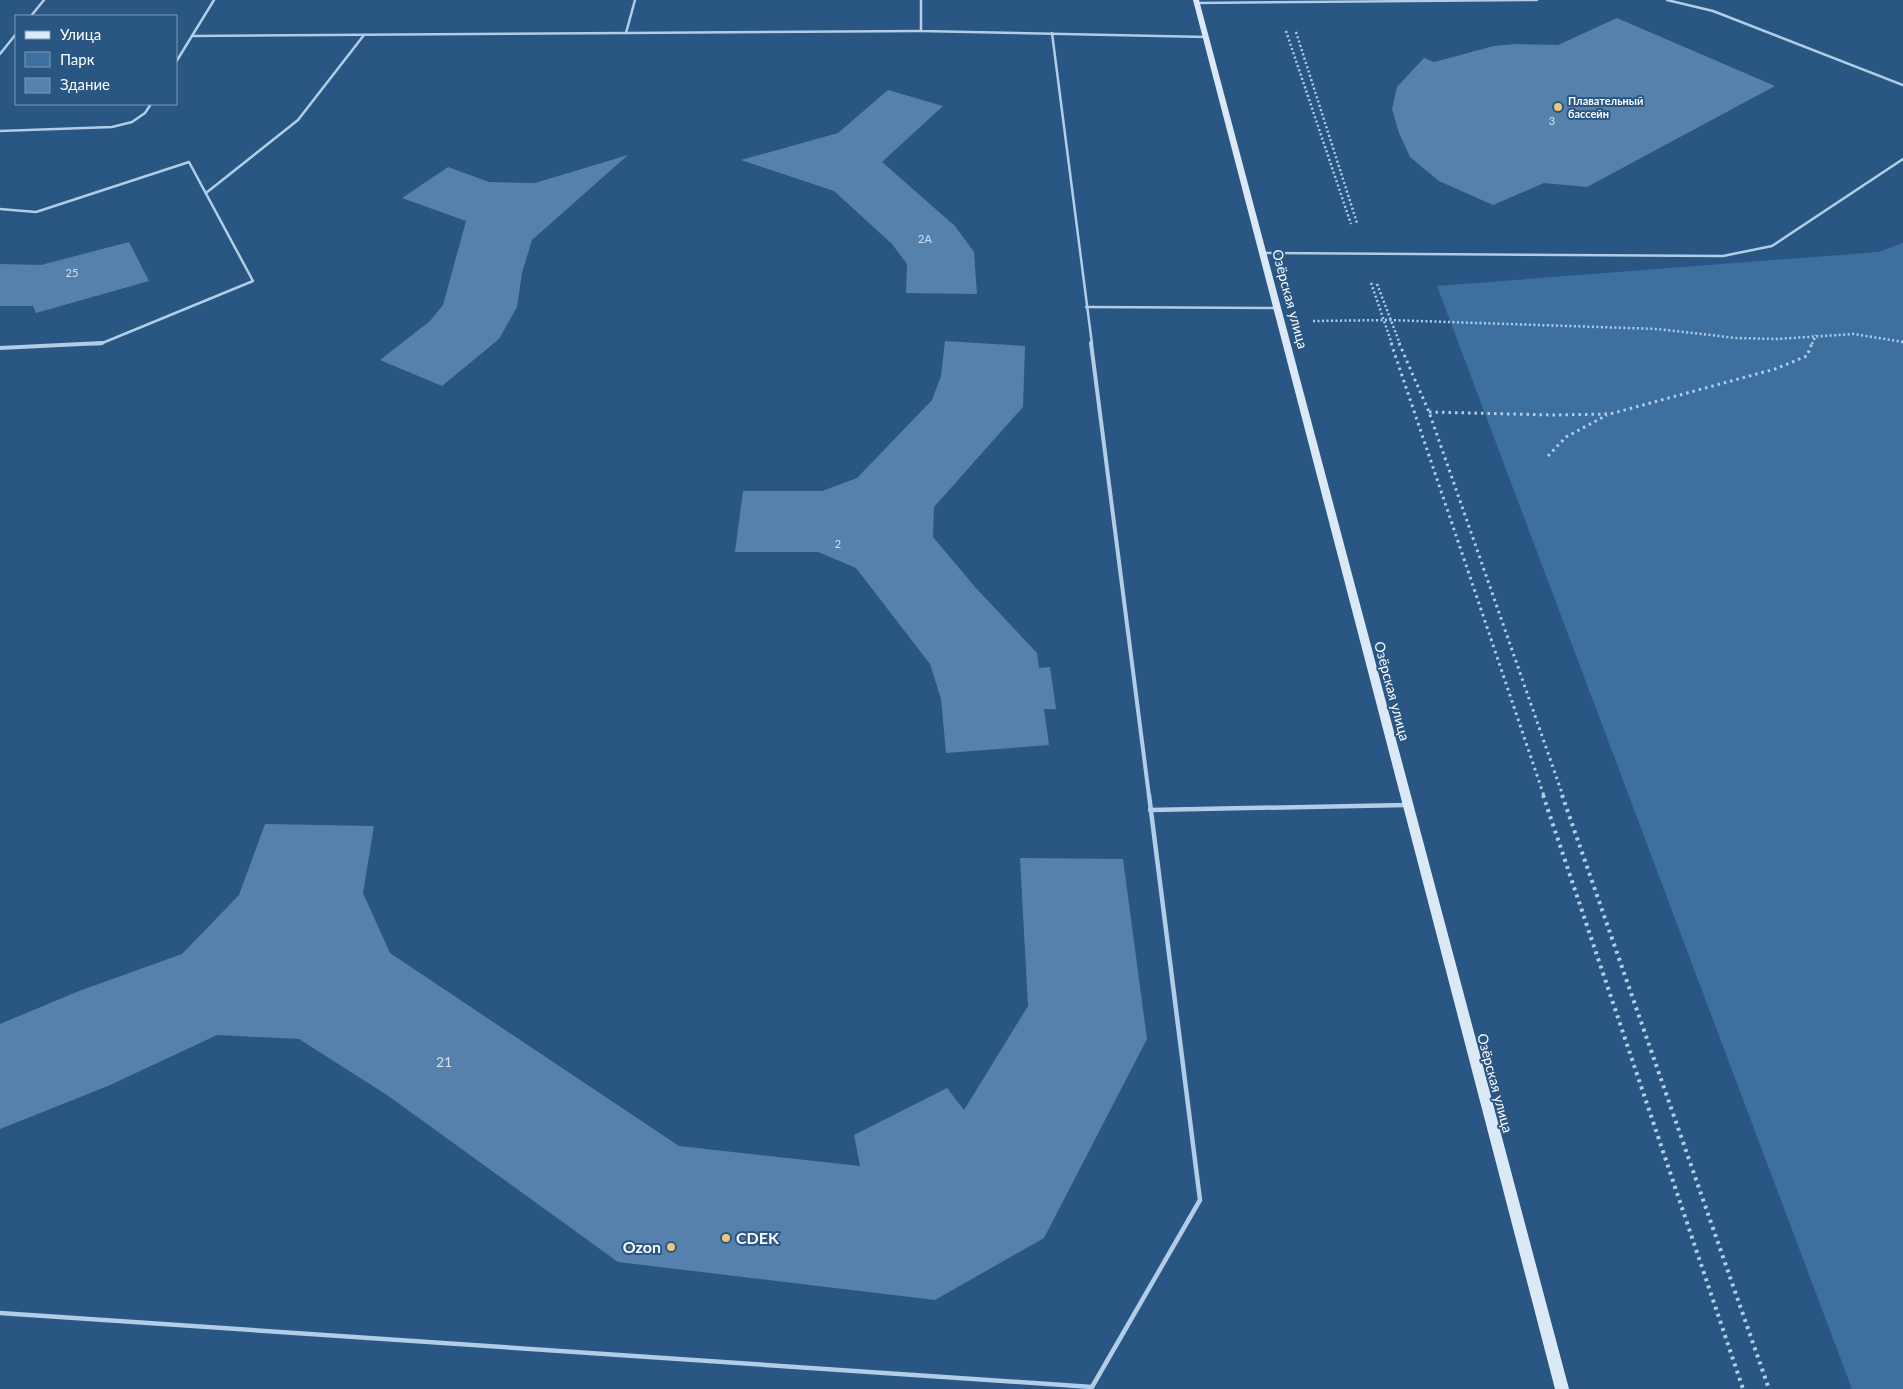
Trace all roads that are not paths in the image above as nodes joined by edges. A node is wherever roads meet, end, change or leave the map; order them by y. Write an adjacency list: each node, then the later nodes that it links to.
1 (44, 0): 8 (lane)
2 (214, 0): 14 (lane)
3 (635, 0): 10 (lane)
4 (921, 0): 9 (lane)
5 (1537, 0): 7 (lane)
6 (1667, 0): 18 (lane)
7 (1196, 2): 15 (main road, Озёрская улица)
8 (32, 15)
9 (921, 30): 10 (lane); 11 (lane)
10 (626, 33): 13 (lane)
11 (1052, 33): 15 (lane); 25 (lane)
12 (15, 35): 16 (lane)
13 (364, 35): 14 (lane); 22 (lane)
14 (192, 36): 17 (lane)
15 (1206, 37): 24 (main road, Озёрская улица)
16 (0, 54)
17 (178, 59)
18 (1903, 85)
19 (150, 105): 20 (lane)
20 (0, 131)
21 (1903, 159): 24 (lane)
22 (206, 193): 23 (lane); 27 (lane)
23 (0, 209)
24 (1263, 253): 26 (main road, Озёрская улица)
25 (1086, 307): 26 (lane); 29 (lane)
26 (1278, 308): 28 (main road, Озёрская улица)
27 (0, 348)
28 (1408, 805): 29 (lane); 31 (main road, Озёрская улица)
29 (1150, 810): 30 (lane)
30 (0, 1313)
31 (1562, 1389)

